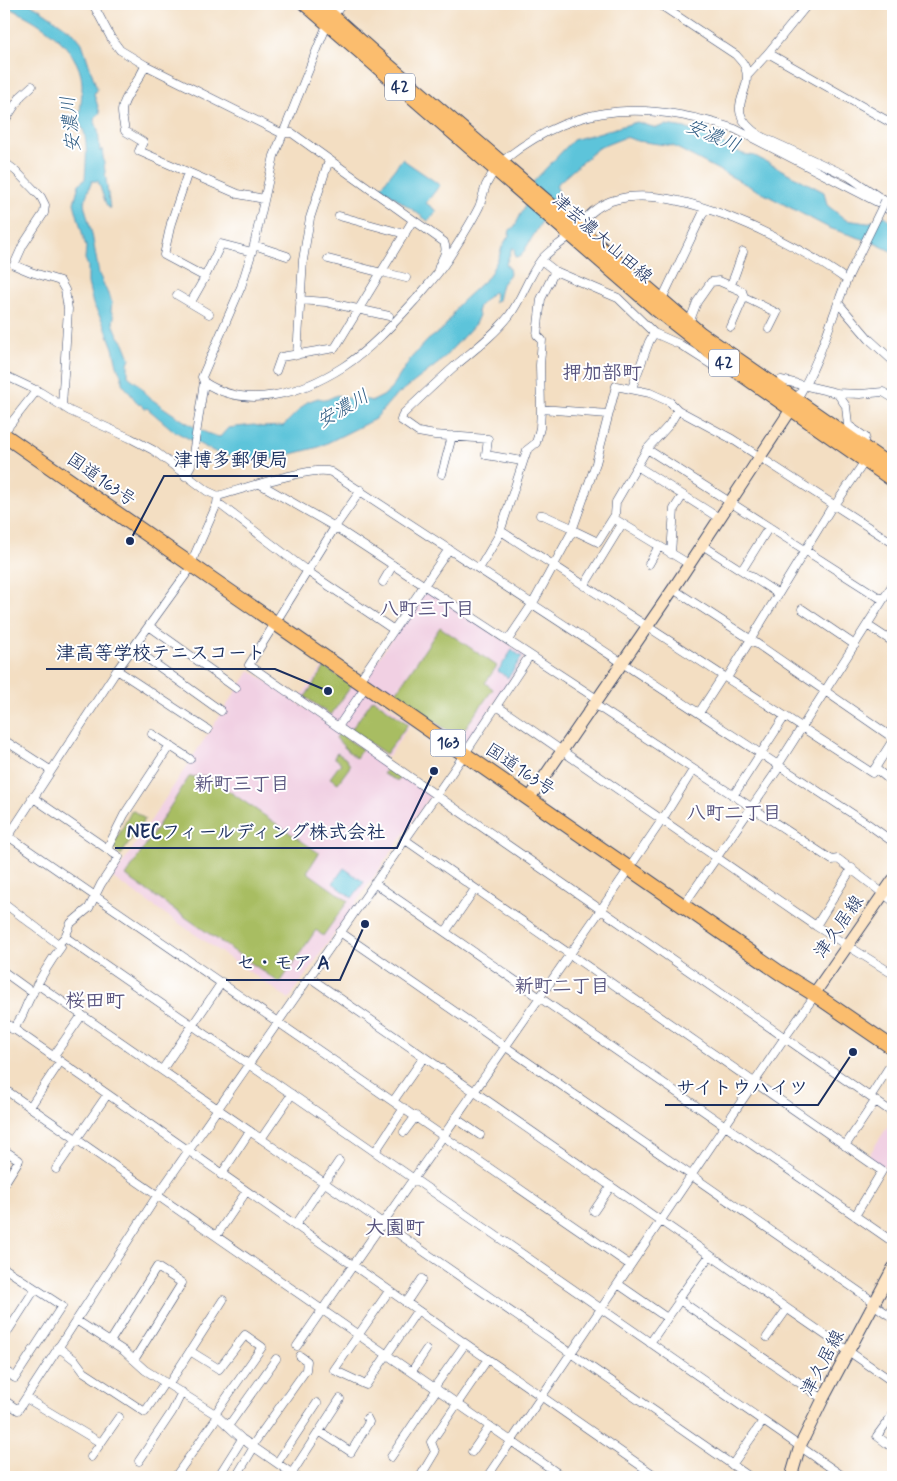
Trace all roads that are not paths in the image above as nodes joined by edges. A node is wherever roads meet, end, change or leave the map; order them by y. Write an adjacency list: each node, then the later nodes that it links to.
1 (93, 4): 9 (street)
2 (304, 4): 7 (main road, 津芸濃大山田線 / 42)
3 (320, 4): 7 (main road, 津芸濃大山田線 / 42)
4 (342, 4): 7 (street)
5 (659, 4): 10 (street)
6 (808, 4): 8 (street)
7 (330, 20): 14 (street); 17 (main road, 津芸濃大山田線 / 42)
8 (768, 53): 10 (street); 13 (street)
9 (145, 64): 14 (street); 18 (street)
10 (747, 76): 20 (street)
11 (32, 86): 12 (street)
12 (4, 122)
13 (893, 124)
14 (284, 133): 15 (street); 19 (street)
15 (329, 160): 25 (street); 43 (street)
16 (4, 162): 66 (street)
17 (499, 166): 23 (street); 26 (main road, 津芸濃大山田線 / 42); 35 (street)
18 (188, 172): 19 (street); 36 (street)
19 (264, 199): 28 (street)
20 (885, 201): 21 (street); 38 (street, bridge)
21 (893, 206)
22 (705, 208): 26 (street); 38 (street); 42 (street)
23 (893, 213)
24 (340, 216): 27 (street)
25 (413, 220): 27 (street); 35 (street)
26 (572, 229): 32 (street); 42 (main road, 津芸濃大山田線 / 42); 54 (main road, 津芸濃大山田線 / 42)
27 (405, 234): 34 (street)
28 (253, 248): 30 (street); 36 (street); 59 (street)
29 (743, 252): 39 (street)
30 (287, 256)
31 (328, 259): 34 (street)
32 (541, 260): 33 (street); 71 (street)
33 (555, 271): 52 (street); 67 (street)
34 (382, 272): 37 (street); 46 (street)
35 (437, 275): 59 (street)
36 (205, 277): 44 (street)
37 (406, 278)
38 (847, 278): 45 (street)
39 (730, 286): 41 (street); 49 (street)
40 (176, 295): 44 (street)
41 (744, 297): 50 (street); 51 (street)
42 (662, 299): 49 (main road, 津芸濃大山田線 / 42)
43 (300, 300): 46 (street); 53 (street)
44 (190, 302): 47 (street)
45 (839, 304): 55 (street); 60 (street)
46 (359, 309): 48 (street); 53 (street)
47 (209, 314)
48 (389, 316)
49 (689, 323): 54 (main road, 津芸濃大山田線 / 42)
50 (730, 327)
51 (769, 329)
52 (654, 333): 54 (street); 61 (street)
53 (297, 355): 56 (street)
54 (724, 356): 65 (main road, 津芸濃大山田線 / 42)
55 (893, 361)
56 (276, 371)
57 (4, 375): 62 (street)
58 (781, 380): 60 (street)
59 (204, 382): 80 (street)
60 (806, 386): 63 (street); 65 (street)
61 (632, 388): 68 (street); 69 (street)
62 (36, 390): 66 (street); 70 (street)
63 (837, 393): 64 (street); 72 (street)
64 (893, 398)
65 (794, 405): 72 (main road, 津芸濃大山田線 / 42); 74 (street); 76 (main road, 津芸濃大山田線 / 42)
66 (62, 406): 80 (street)
67 (541, 409): 69 (street); 75 (street)
68 (678, 410): 73 (street); 74 (street)
69 (608, 414): 94 (street)
70 (4, 433): 105 (highway, 国道163号 / 163)
71 (452, 436): 75 (street); 79 (street)
72 (862, 446): 76 (street); 78 (main road, 津芸濃大山田線 / 42)
73 (647, 449): 77 (street); 86 (street)
74 (760, 456): 86 (street); 87 (street)
75 (522, 461): 95 (street)
76 (864, 461): 81 (main road, 津芸濃大山田線 / 42); 87 (street)
77 (637, 466): 84 (street); 89 (street)
78 (893, 467)
79 (442, 474)
80 (185, 476): 85 (street)
81 (893, 481)
82 (260, 484): 83 (street); 85 (street); 92 (street)
83 (361, 490): 92 (street); 99 (street)
84 (683, 495): 90 (street); 101 (street)
85 (218, 500): 105 (street); 109 (street)
86 (730, 502): 90 (street); 93 (street)
87 (834, 505): 96 (street); 100 (street)
88 (540, 515): 94 (street)
89 (613, 518): 91 (street); 94 (street)
90 (719, 518): 97 (street)
91 (622, 524): 98 (street); 113 (street)
92 (335, 527): 104 (street); 109 (street)
93 (769, 527): 100 (street); 108 (street)
94 (573, 529): 106 (street)
95 (501, 531): 106 (street); 107 (street)
96 (893, 543)
97 (702, 545): 103 (street); 108 (street)
98 (659, 546): 101 (street); 102 (street)
99 (450, 548): 107 (street); 112 (street)
100 (804, 550): 115 (street); 116 (street)
101 (671, 554): 103 (street)
102 (649, 564)
103 (689, 564): 114 (street)
104 (393, 565): 110 (street); 112 (street)
105 (192, 566): 119 (highway, 国道163号 / 163); 121 (street)
106 (554, 566): 113 (street); 117 (street)
107 (479, 569): 117 (street)
108 (742, 570): 115 (street)
109 (307, 571): 119 (street); 123 (street)
110 (382, 582)
111 (893, 584): 116 (street)
112 (424, 586): 123 (street); 125 (street)
113 (584, 586): 122 (street)
114 (673, 589): 122 (street); 124 (street)
115 (777, 593): 124 (street)
116 (883, 600): 120 (street)
117 (532, 603): 125 (street); 130 (street)
118 (802, 609): 127 (street)
119 (274, 623): 131 (street); 135 (highway, 国道163号 / 163)
120 (867, 625): 126 (street); 127 (street)
121 (149, 626): 128 (street); 136 (street)
122 (647, 627): 130 (street); 134 (street)
123 (394, 630): 135 (street)
124 (750, 639): 134 (street); 137 (street)
125 (508, 640): 129 (street)
126 (893, 642)
127 (854, 645): 137 (street)
128 (133, 648): 132 (street); 140 (street)
129 (530, 655): 138 (street); 139 (street)
130 (622, 663): 138 (street); 141 (street)
131 (250, 666): 133 (street); 143 (street)
132 (117, 670): 145 (street); 156 (street)
133 (244, 674)
134 (725, 677): 141 (street); 142 (street)
135 (363, 684): 143 (street); 151 (highway, 国道163号 / 163)
136 (236, 688)
137 (825, 690): 144 (street); 147 (street)
138 (596, 702): 150 (street); 157 (street)
139 (497, 706): 150 (street); 151 (street)
140 (221, 711)
141 (699, 713): 152 (street)
142 (785, 716): 144 (street); 152 (street)
143 (338, 726): 159 (street)
144 (802, 727): 154 (street); 155 (street)
145 (208, 730)
146 (152, 734): 149 (street)
147 (893, 739): 155 (street)
148 (4, 740): 156 (street)
149 (170, 745): 153 (street); 168 (street)
150 (562, 751): 162 (street); 164 (street)
151 (464, 754): 159 (street); 162 (highway, 国道163号 / 163)
152 (760, 754): 154 (street); 160 (street)
153 (190, 759)
154 (778, 765): 163 (street); 167 (street)
155 (875, 768): 158 (street)
156 (50, 770): 161 (street)
157 (693, 770): 160 (street); 164 (street)
158 (893, 782)
159 (435, 794): 166 (street); 180 (street)
160 (733, 796): 163 (street)
161 (32, 797): 165 (street); 168 (street)
162 (529, 798): 171 (highway, 国道163号 / 163)
163 (751, 808): 169 (street); 170 (street)
164 (662, 820): 169 (street); 171 (street)
165 (6, 839): 176 (street)
166 (404, 839): 173 (street); 174 (street)
167 (893, 842)
168 (107, 849): 176 (street)
169 (717, 858): 179 (street); 181 (street)
170 (852, 868): 175 (street); 181 (street)
171 (628, 869): 179 (highway, 国道163号 / 163); 180 (street)
172 (893, 880): 175 (street, 津久居線)
173 (374, 883): 182 (street); 183 (street)
174 (475, 889): 182 (street); 187 (street)
175 (884, 893): 177 (street); 186 (street, 津久居線)
176 (95, 895): 184 (street); 191 (street)
177 (893, 902)
178 (4, 903): 185 (street)
179 (683, 906): 194 (highway, 国道163号 / 163)
180 (599, 910): 187 (street); 201 (street)
181 (816, 926): 186 (street)
182 (446, 931): 195 (street)
183 (340, 932): 190 (street); 202 (street)
184 (65, 937): 185 (street); 199 (street)
185 (58, 944): 192 (street)
186 (847, 946): 189 (street); 194 (street, 津久居線)
187 (569, 953): 195 (street); 210 (street)
188 (4, 972): 193 (street)
189 (893, 974)
190 (309, 977): 197 (street); 205 (street)
191 (222, 982): 197 (street); 199 (street)
192 (37, 984): 193 (street); 196 (street)
193 (33, 993): 200 (street)
194 (814, 994): 201 (street); 203 (highway, 国道163号 / 163)
195 (539, 997): 202 (street); 223 (street)
196 (82, 1015): 204 (street); 209 (street)
197 (278, 1020): 208 (street); 216 (street)
198 (4, 1022): 200 (street)
199 (192, 1025): 208 (street); 209 (street)
200 (12, 1029): 204 (street)
201 (785, 1038): 210 (street); 215 (street)
202 (505, 1045): 212 (street); 237 (street)
203 (893, 1048)
204 (53, 1057): 207 (street)
205 (424, 1058): 212 (street); 216 (street)
206 (893, 1061): 215 (street)
207 (60, 1062): 214 (street); 217 (street)
208 (249, 1064): 213 (street); 219 (street)
209 (162, 1070): 219 (street)
210 (754, 1082): 223 (street); 230 (street)
211 (4, 1089): 217 (street)
212 (473, 1092): 222 (street); 241 (street)
213 (292, 1094): 229 (street); 233 (street)
214 (107, 1095): 228 (street); 232 (street)
215 (872, 1099): 220 (street); 230 (street)
216 (394, 1100): 218 (street)
217 (30, 1107): 228 (street)
218 (404, 1108): 221 (street); 233 (street)
219 (218, 1109): 224 (street); 232 (street)
220 (893, 1113)
221 (416, 1116): 225 (street); 226 (street)
222 (455, 1118): 226 (street); 227 (street)
223 (724, 1126): 237 (street); 245 (street)
224 (250, 1131): 229 (street); 236 (street)
225 (404, 1132)
226 (443, 1135): 238 (street); 252 (street)
227 (480, 1135)
228 (76, 1139): 235 (street); 243 (street)
229 (261, 1139): 239 (street)
230 (845, 1146): 245 (street)
231 (4, 1150): 240 (street)
232 (189, 1152): 236 (street); 243 (street)
233 (374, 1152): 238 (street)
234 (339, 1161): 239 (street)
235 (56, 1169)
236 (221, 1175): 242 (street)
237 (691, 1175): 246 (street); 263 (street)
238 (413, 1178): 247 (street); 264 (street)
239 (324, 1183): 247 (street); 248 (street)
240 (4, 1184)
241 (611, 1186): 244 (street); 246 (street)
242 (246, 1192): 248 (street); 249 (street)
243 (157, 1196): 249 (street); 270 (street)
244 (594, 1211)
245 (855, 1216): 250 (street)
246 (660, 1221): 251 (street); 252 (street)
247 (382, 1223): 253 (street); 282 (street)
248 (295, 1226): 253 (street)
249 (216, 1236): 266 (street)
250 (893, 1242)
251 (710, 1255): 261 (street); 265 (street)
252 (630, 1265): 257 (street)
253 (353, 1266): 259 (street); 266 (street)
254 (893, 1268): 263 (street, 津久居線)
255 (5, 1272): 258 (street)
256 (422, 1279): 262 (street)
257 (618, 1284): 264 (street); 268 (street)
258 (35, 1289): 272 (street); 288 (street)
259 (389, 1291): 262 (street); 271 (street)
260 (223, 1300): 280 (street)
261 (680, 1300): 268 (street); 297 (street)
262 (406, 1303): 267 (street)
263 (874, 1303): 269 (street); 281 (street, 津久居線)
264 (601, 1308): 275 (street); 282 (street)
265 (787, 1309): 273 (street); 281 (street)
266 (322, 1310): 271 (street); 277 (street)
267 (417, 1311): 276 (street); 283 (street)
268 (667, 1318): 275 (street)
269 (893, 1318)
270 (76, 1320): 274 (street); 278 (street)
271 (359, 1335): 283 (street); 283 (street)
272 (4, 1337)
273 (767, 1337)
274 (110, 1342): 286 (street); 286 (street)
275 (650, 1343): 305 (street)
276 (465, 1344): 287 (street); 292 (street)
277 (297, 1346)
278 (58, 1347): 291 (street); 295 (street)
279 (426, 1350): 289 (street)
280 (190, 1351): 291 (street); 302 (street)
281 (849, 1352): 290 (street); 297 (street, 津久居線)
282 (571, 1353): 294 (street); 320 (street)
283 (387, 1354): 289 (street)
284 (300, 1356): 313 (street)
285 (276, 1359): 306 (street)
286 (134, 1360): 291 (street)
287 (487, 1360): 294 (street); 300 (street)
288 (4, 1370)
289 (412, 1371): 292 (street)
290 (893, 1382)
291 (167, 1383): 293 (street)
292 (437, 1389): 300 (street); 317 (street)
293 (182, 1392): 302 (street); 318 (street)
294 (541, 1397): 310 (street); 329 (street)
295 (26, 1398): 298 (street); 311 (street)
296 (340, 1399): 308 (street)
297 (823, 1399): 312 (street, 津久居線)
298 (4, 1400)
299 (316, 1403): 319 (street)
300 (458, 1403): 307 (street); 326 (street)
301 (893, 1414): 314 (street)
302 (216, 1415): 306 (street); 323 (street)
303 (119, 1417): 311 (street)
304 (367, 1418): 308 (street)
305 (764, 1421): 312 (street); 320 (street)
306 (229, 1425): 309 (street)
307 (490, 1426): 310 (street); 315 (street)
308 (319, 1431): 322 (street)
309 (242, 1439): 313 (street); 324 (street)
310 (511, 1441): 327 (street); 328 (street)
311 (101, 1443): 316 (street)
312 (800, 1446): 331 (street, 津久居線); 332 (street)
313 (253, 1447): 319 (street); 325 (street)
314 (893, 1448)
315 (472, 1452)
316 (92, 1457)
317 (391, 1458)
318 (139, 1461)
319 (277, 1463): 322 (street)
320 (732, 1465): 321 (street)
321 (739, 1474): 330 (street)
322 (295, 1475)
323 (176, 1477)
324 (218, 1477)
325 (236, 1477)
326 (420, 1477)
327 (487, 1477)
328 (564, 1477)
329 (657, 1477)
330 (750, 1477)
331 (791, 1477)
332 (844, 1477)

